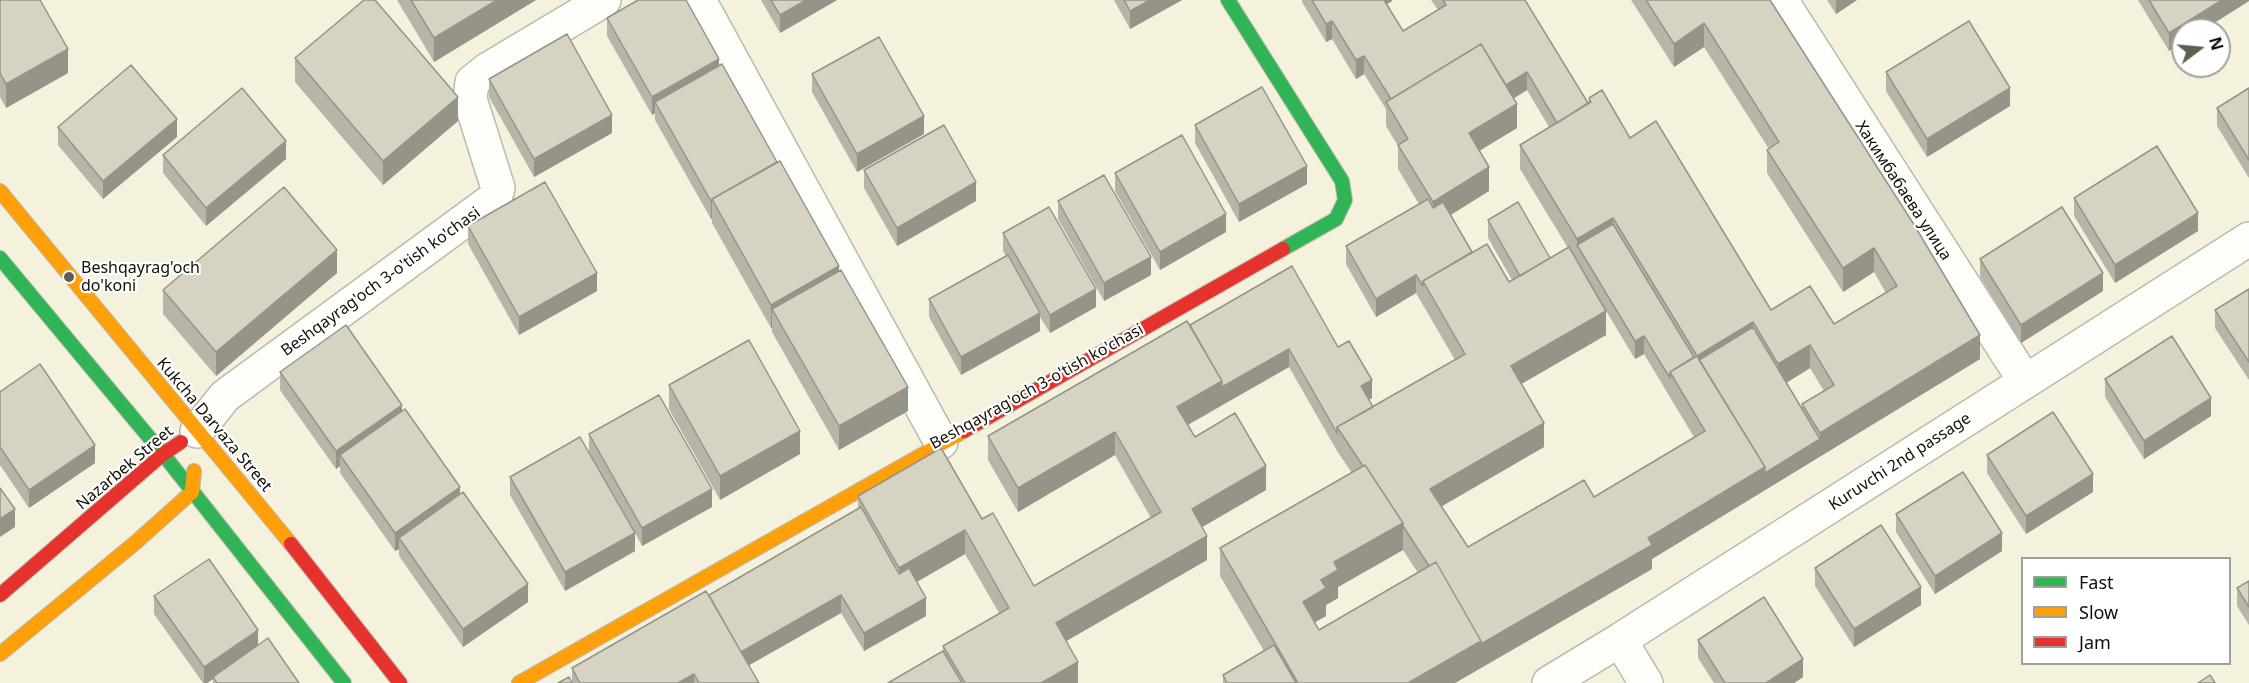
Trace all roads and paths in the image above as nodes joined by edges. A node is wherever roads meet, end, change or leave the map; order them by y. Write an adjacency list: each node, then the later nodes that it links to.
1 (604, 0): 10 (street, Beshqayrag'och 3-o'tish ko'chasi)
2 (699, 0): 9 (street)
3 (1228, 0): 9 (main road, Beshqayrag'och 3-o'tish ko'chasi)
4 (1781, 0): 8 (street, Хакимбабаева улица)
5 (0, 191): 10 (main road, Kukcha Darvaza Street)
6 (2249, 239): 8 (street, Kuruvchi 2nd passage)
7 (0, 258): 11 (main road)
8 (2025, 381): 14 (street, Kuruvchi 2nd passage)
9 (941, 442): 18 (main road, Beshqayrag'och 3-o'tish ko'chasi)
10 (196, 448): 11 (main road, Nazarbek Street); 12 (main road); 17 (main road, Kukcha Darvaza Street)
11 (163, 454): 12 (main road); 13 (main road, Nazarbek Street)
12 (192, 492): 15 (main road); 16 (main road)
13 (0, 595)
14 (1620, 640): 19 (street, Kuruvchi 2nd passage); 20 (street)
15 (0, 654)
16 (344, 683)
17 (400, 683)
18 (519, 683)
19 (1549, 683)
20 (1646, 683)

